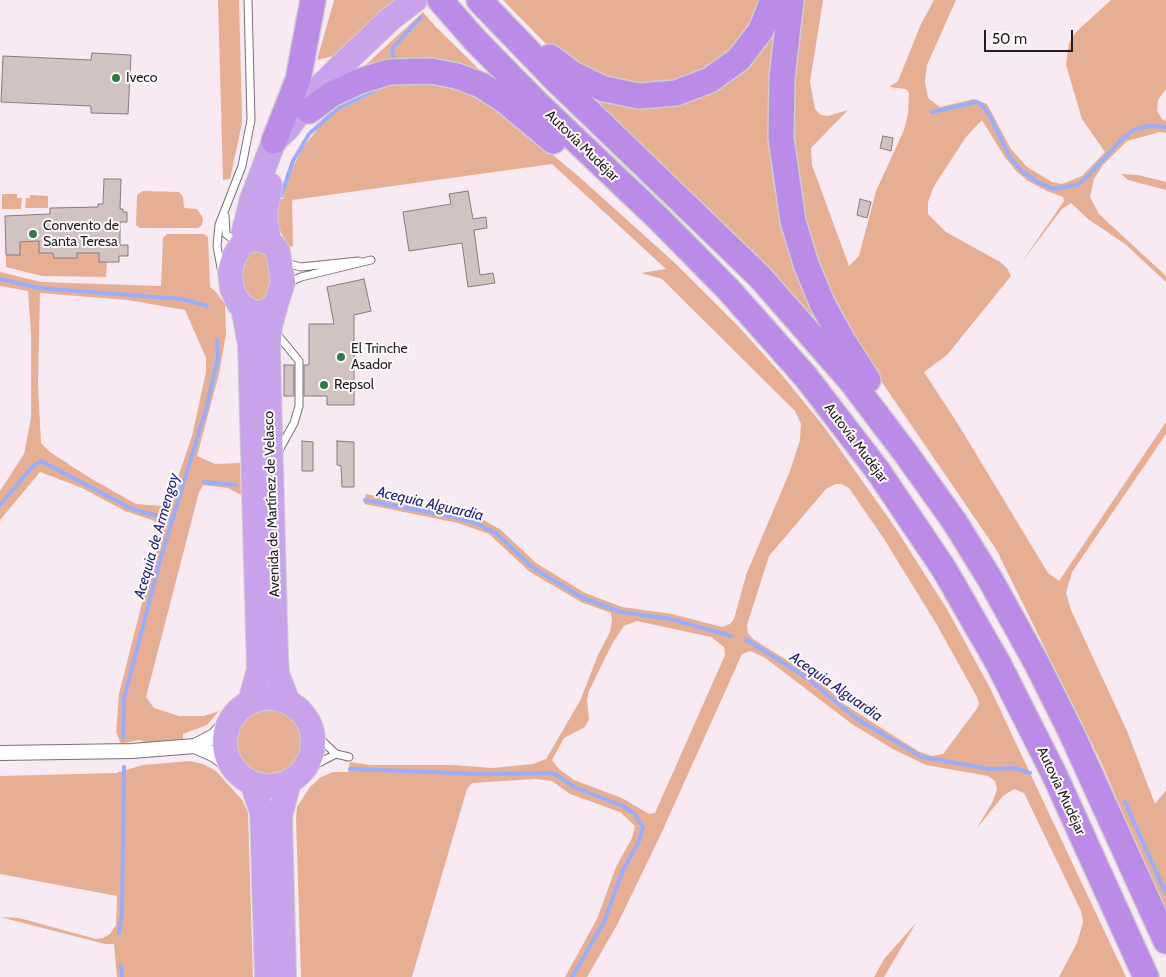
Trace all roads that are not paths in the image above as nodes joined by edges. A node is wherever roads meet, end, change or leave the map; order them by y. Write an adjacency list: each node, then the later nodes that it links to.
1 (248, 0): 11 (lane)
2 (313, 0): 10 (highway)
3 (479, 0): 8 (highway)
4 (773, 0): 8 (highway)
5 (791, 0): 18 (highway)
6 (414, 1): 9 (highway); 10 (highway)
7 (445, 6): 12 (highway, Autovía Mudéjar)
8 (513, 37): 18 (highway)
9 (309, 111): 12 (highway); 14 (highway)
10 (274, 141): 13 (highway)
11 (227, 208): 13 (lane); 16 (lane)
12 (658, 218): 32 (highway, Autovía Mudéjar)
13 (243, 244): 14 (highway); 16 (highway)
14 (275, 252): 15 (highway); 15 (lane)
15 (279, 295): 16 (highway); 17 (highway, Avenida de Martínez de Velasco)
16 (237, 298): 21 (highway, Avenida de Martínez de Velasco)
17 (270, 326): 19 (highway, Avenida de Martínez de Velasco); 19 (lane)
18 (907, 455): 29 (highway)
19 (271, 465): 20 (highway, Avenida de Martínez de Velasco)
20 (288, 702): 21 (highway); 22 (highway)
21 (243, 708): 23 (street); 27 (highway)
22 (312, 731): 25 (lane); 28 (highway)
23 (195, 746): 24 (street); 27 (street)
24 (0, 754)
25 (336, 754): 26 (lane); 28 (lane)
26 (349, 757)
27 (243, 776): 28 (highway); 30 (highway)
28 (296, 777): 31 (highway)
29 (1166, 941)
30 (267, 977)
31 (284, 977)
32 (1146, 977)

